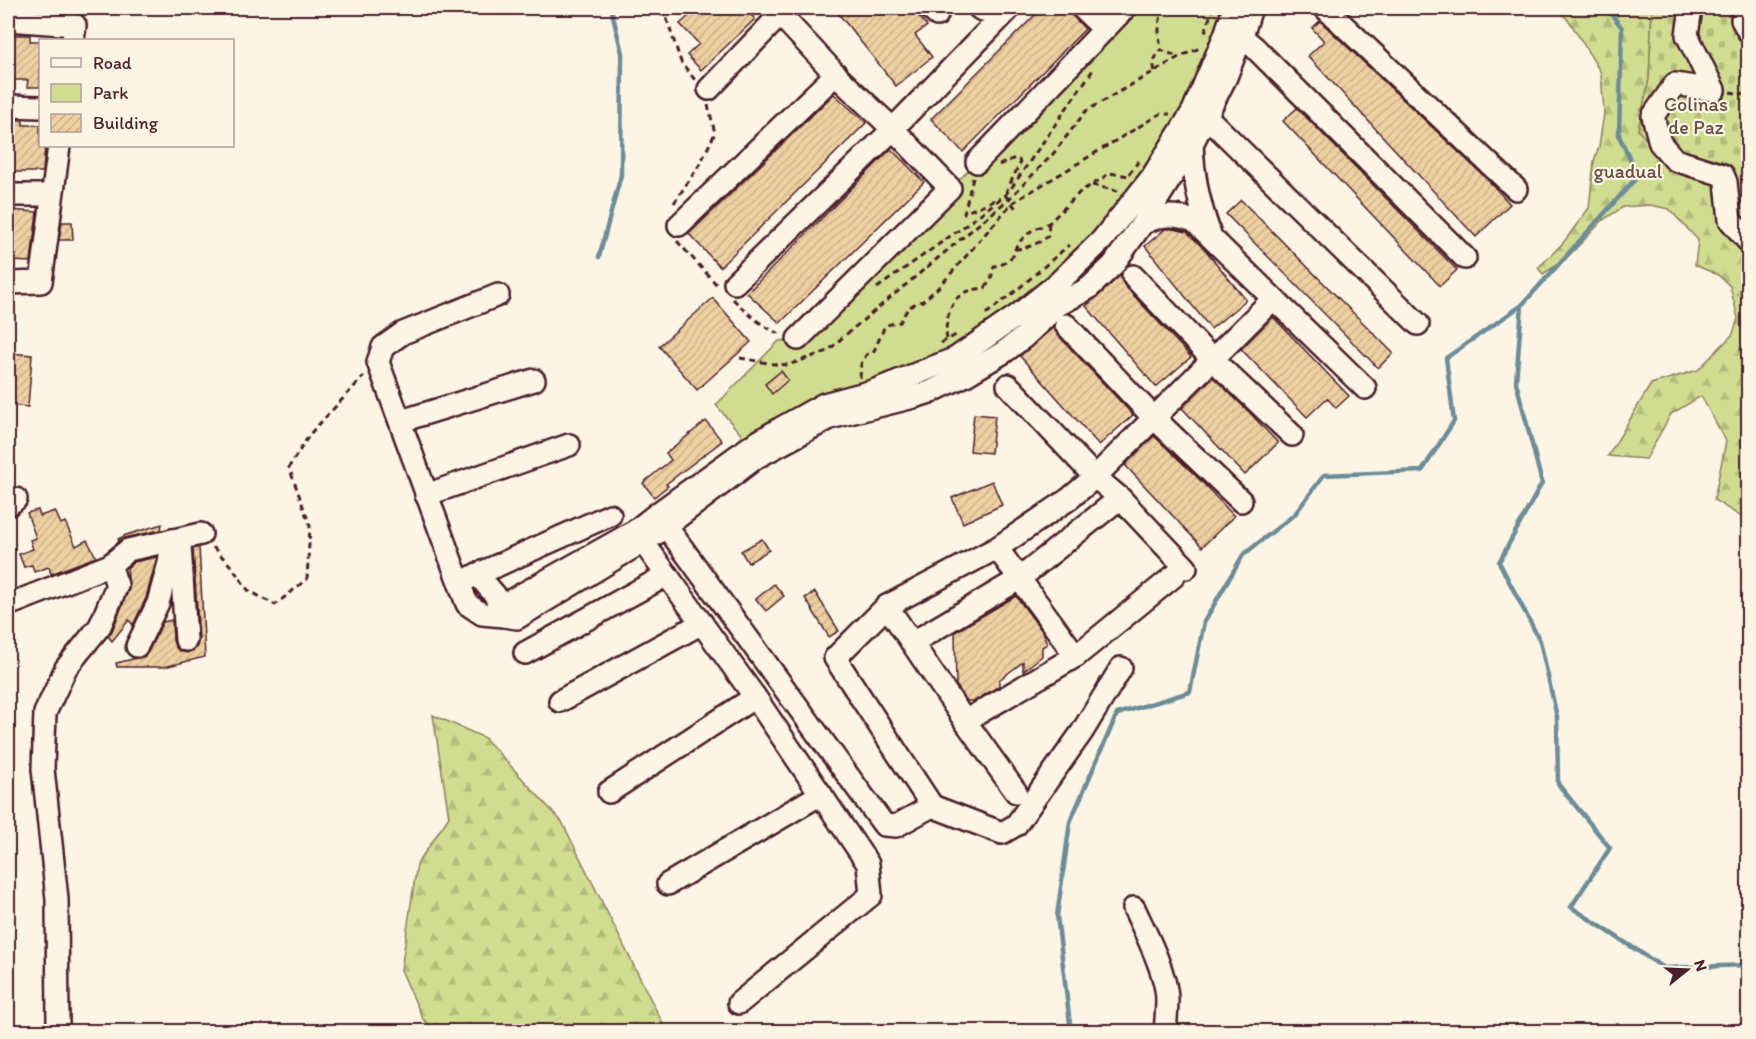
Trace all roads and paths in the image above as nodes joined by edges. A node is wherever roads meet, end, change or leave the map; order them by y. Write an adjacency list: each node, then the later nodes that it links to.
1 (979, 8): 2 (street)
2 (984, 8)
3 (1010, 8): 31 (street)
4 (1082, 8): 15 (street)
5 (1125, 8): 15 (street)
6 (1167, 8): 20 (path)
7 (1213, 8): 18 (path)
8 (1234, 8): 58 (street)
9 (1251, 8): 17 (street)
10 (1325, 8): 38 (street)
11 (1691, 8): 51 (street)
12 (1744, 8): 16 (street)
13 (777, 11): 25 (street); 26 (street)
14 (8, 21): 19 (street)
15 (1104, 29): 35 (street)
16 (1749, 31)
17 (1242, 37): 29 (street); 54 (street)
18 (1203, 38)
19 (73, 39)
20 (1161, 50): 21 (path); 24 (path)
21 (1179, 57): 22 (path); 24 (path)
22 (1197, 57)
23 (1096, 65): 42 (path)
24 (1155, 71): 43 (path)
25 (836, 74): 31 (street); 49 (street)
26 (709, 89)
27 (8, 106): 28 (street)
28 (39, 107)
29 (1207, 117): 32 (street); 63 (street)
30 (1166, 122): 45 (path)
31 (892, 129): 57 (street); 66 (street)
32 (1192, 144): 48 (street); 50 (street)
33 (59, 147): 41 (street)
34 (1145, 153): 36 (path)
35 (980, 169): 42 (path); 42 (path)
36 (1128, 176): 37 (path); 39 (path)
37 (1092, 185): 39 (path); 47 (path)
38 (1516, 189)
39 (1118, 191): 44 (path)
40 (8, 195): 41 (street)
41 (52, 195): 56 (street)
42 (1005, 195): 43 (path); 59 (path)
43 (1010, 199): 45 (path); 69 (path)
44 (1113, 199)
45 (1012, 203): 46 (path); 74 (path)
46 (1018, 211)
47 (1049, 223): 53 (path); 53 (path)
48 (1142, 224): 50 (street); 58 (street)
49 (679, 225)
50 (1212, 238): 61 (street)
51 (1749, 241)
52 (1073, 242): 62 (path)
53 (1015, 249): 67 (path)
54 (1465, 258)
55 (1133, 276): 70 (street)
56 (8, 283)
57 (735, 283)
58 (1069, 288): 73 (street); 77 (street)
59 (870, 292)
60 (498, 295): 71 (street)
61 (1273, 299): 70 (street); 76 (street)
62 (982, 317)
63 (1418, 324)
64 (1066, 326): 78 (street)
65 (964, 330): 67 (path)
66 (798, 339)
67 (947, 340): 68 (path)
68 (938, 345)
69 (740, 358)
70 (1212, 359): 78 (street); 80 (street)
71 (378, 362): 79 (street); 88 (path)
72 (534, 380): 79 (street)
73 (899, 381): 77 (street); 98 (street)
74 (860, 384)
75 (1008, 385): 82 (street)
76 (1365, 388)
77 (914, 397): 87 (street)
78 (1154, 418): 82 (street); 85 (street)
79 (401, 421): 83 (street)
80 (1292, 435)
81 (568, 445): 83 (street)
82 (1095, 477): 84 (street); 91 (street)
83 (426, 495): 94 (street)
84 (1120, 498): 95 (street); 104 (street)
85 (1241, 501)
86 (610, 515): 94 (street)
87 (666, 525): 90 (street); 112 (street)
88 (201, 534): 89 (street)
89 (175, 539): 92 (street); 100 (street); 102 (street)
90 (643, 542): 93 (street); 98 (street)
91 (997, 548): 95 (street); 97 (street)
92 (110, 565): 96 (street); 116 (street)
93 (667, 575): 99 (street); 103 (street)
94 (468, 578): 98 (street)
95 (1019, 579): 101 (street); 104 (street)
96 (8, 604)
97 (887, 606): 101 (street); 112 (street)
98 (504, 616)
99 (702, 623): 106 (street); 107 (street)
100 (186, 640)
101 (912, 643): 108 (street)
102 (137, 646)
103 (525, 653)
104 (1076, 656): 108 (street)
105 (1121, 668): 112 (street)
106 (755, 697): 109 (street); 111 (street)
107 (560, 701)
108 (965, 721): 110 (street)
109 (609, 792)
110 (1016, 792)
111 (821, 794): 113 (street); 115 (street)
112 (932, 806)
113 (668, 884)
114 (1134, 908): 117 (street)
115 (739, 1003)
116 (60, 1032)
117 (1165, 1032)

